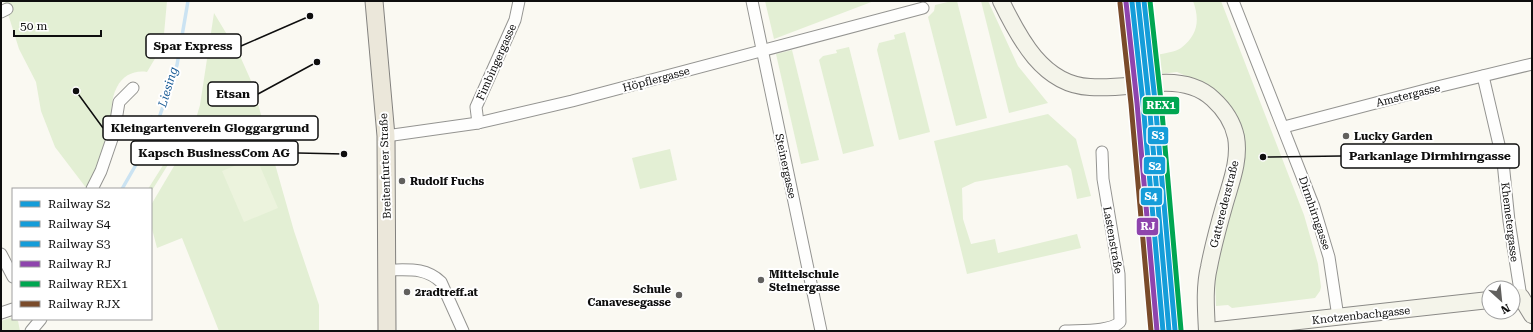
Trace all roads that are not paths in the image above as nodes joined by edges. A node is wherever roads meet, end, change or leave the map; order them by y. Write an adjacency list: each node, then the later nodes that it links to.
1 (374, 1): 13 (main road, Breitenfurter Straße)
2 (519, 1): 11 (street, Fimbingergasse)
3 (752, 1): 7 (street, Steinergasse)
4 (1001, 1): 30 (street, Gatterederstraße)
5 (1233, 1): 12 (street, Dirmhirngasse)
6 (923, 8): 7 (street, Höpflergasse)
7 (762, 51): 11 (street, Höpflergasse); 28 (street, Steinergasse)
8 (1532, 64): 9 (street, Amstergasse)
9 (1483, 76): 12 (street, Amstergasse); 19 (street, Khemetergasse)
10 (133, 88): 15 (street)
11 (478, 123): 13 (street, Höpflergasse)
12 (1284, 127): 25 (street, Dirmhirngasse)
13 (386, 136): 17 (main road, Breitenfurter Straße)
14 (1102, 152): 29 (street, Lastenstraße)
15 (92, 188)
16 (1, 254): 18 (street)
17 (388, 270): 26 (main road, Breitenfurter Straße); 27 (street)
18 (12, 275)
19 (1515, 280)
20 (1481, 301): 25 (street, Knotzenbachgasse)
21 (1521, 303): 24 (street)
22 (12, 309): 23 (street)
23 (1, 313)
24 (1532, 315)
25 (1338, 317): 30 (street, Knotzenbachgasse)
26 (387, 331)
27 (463, 331)
28 (821, 331)
29 (1065, 331)
30 (1208, 331)

